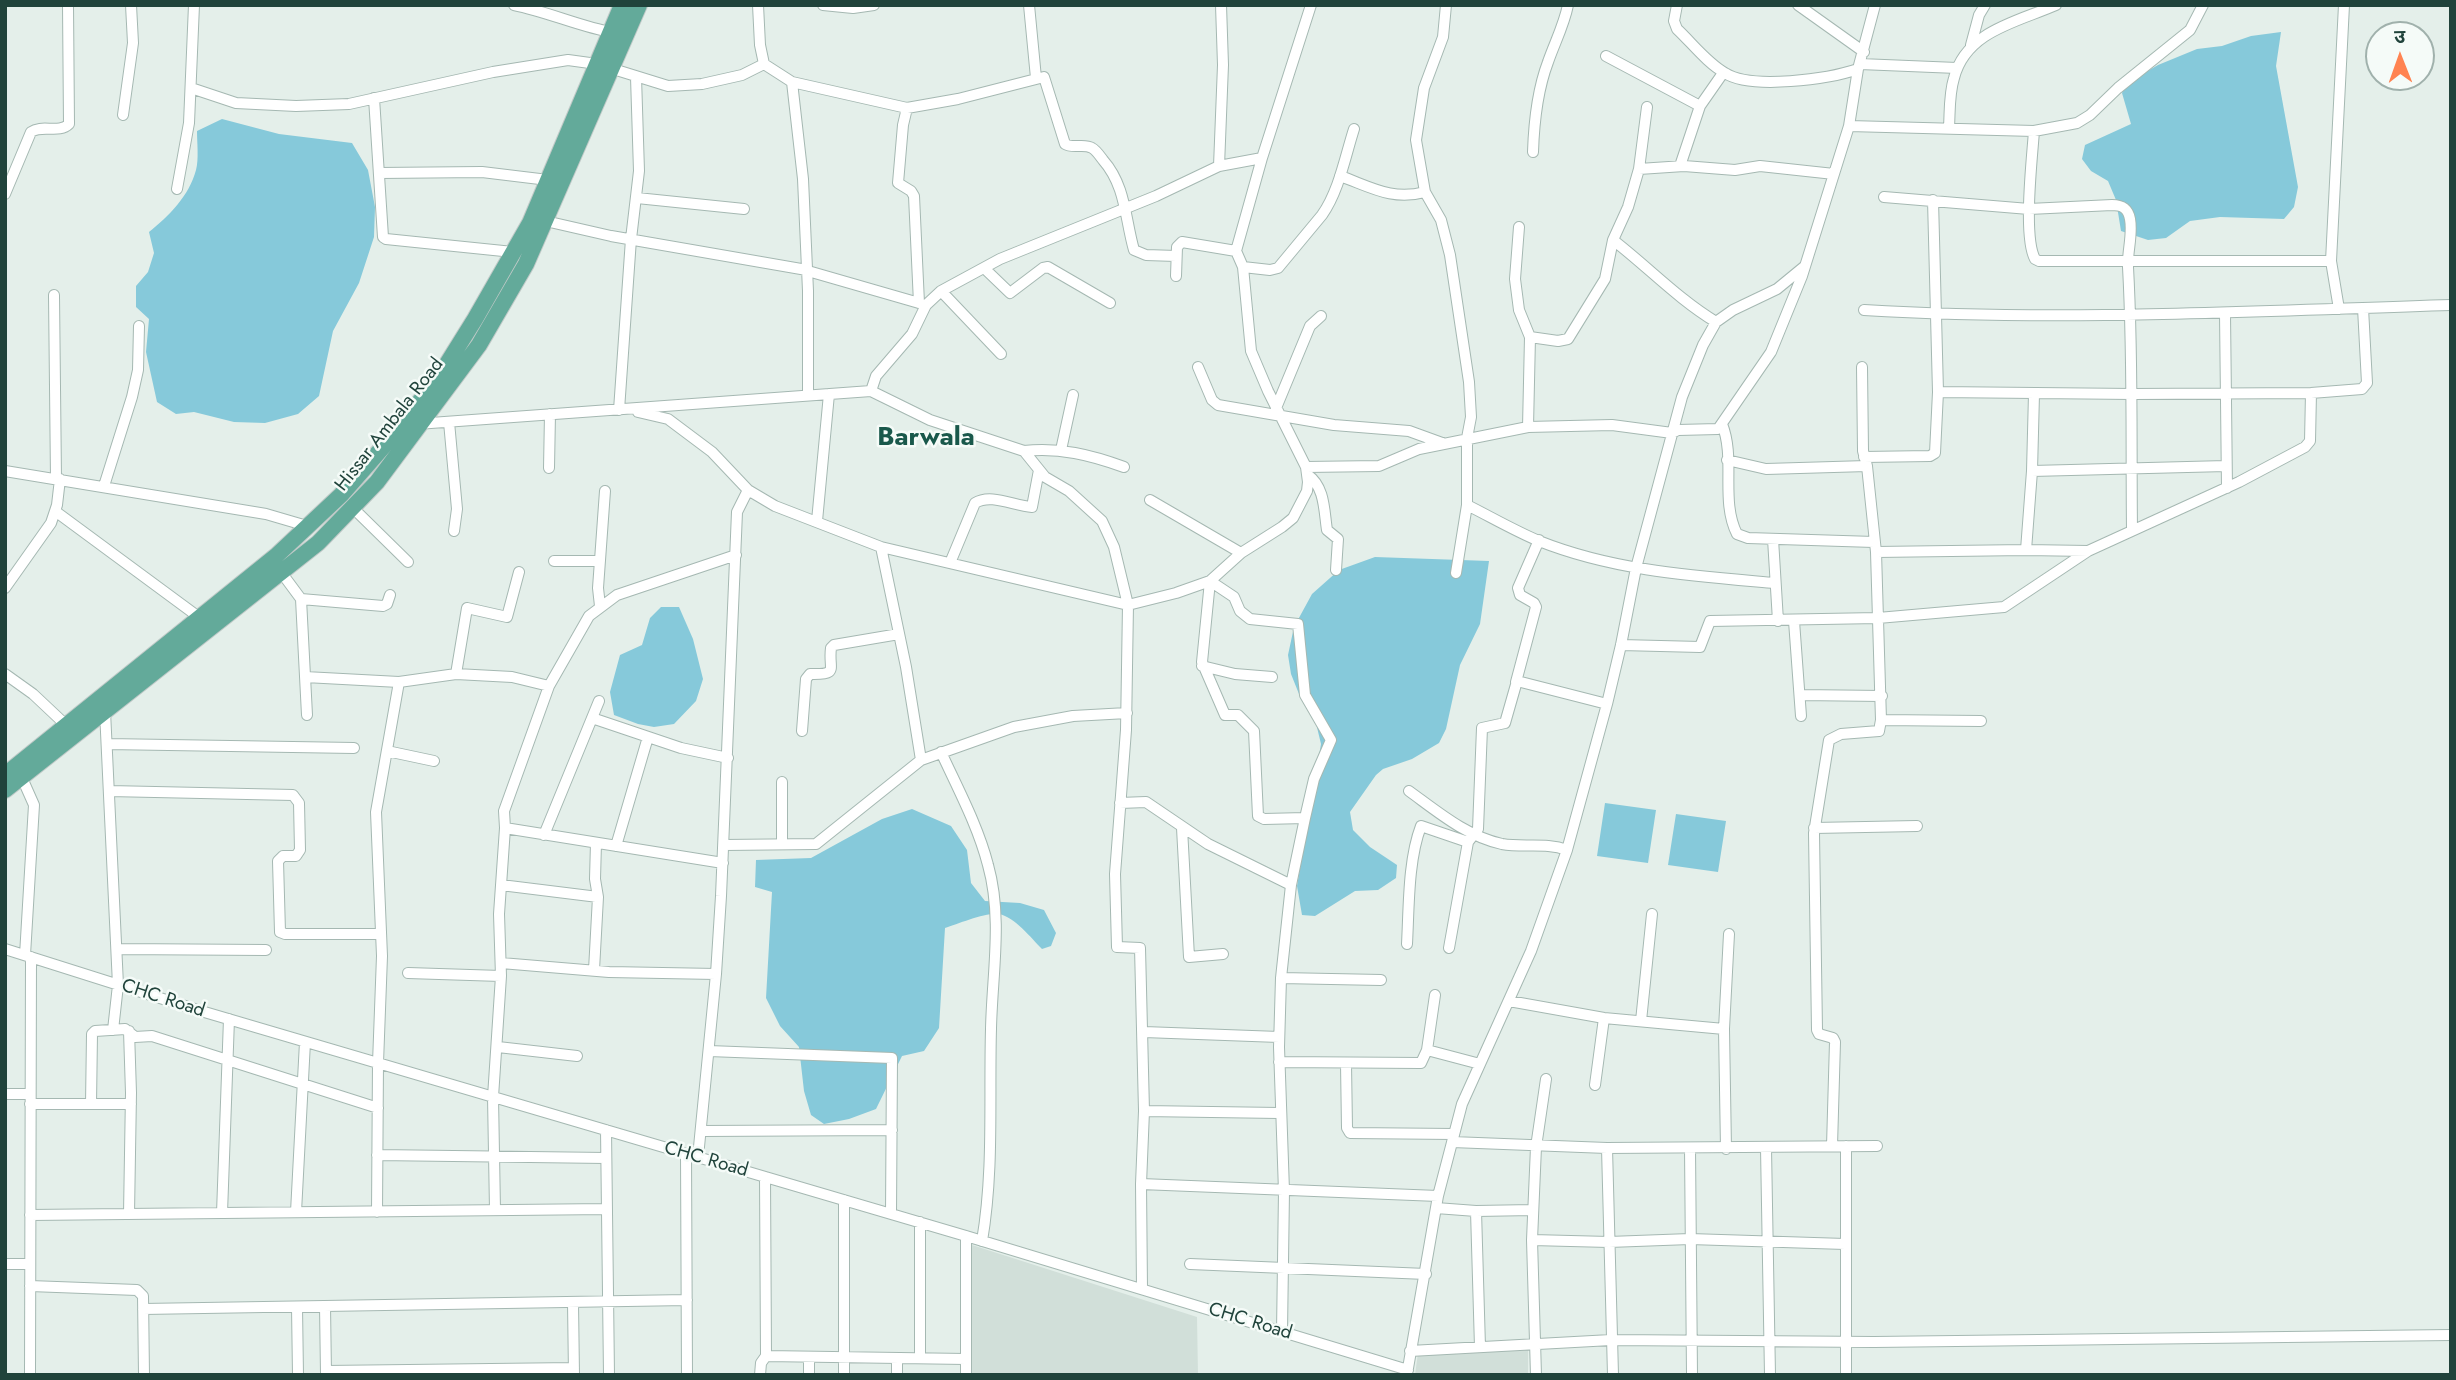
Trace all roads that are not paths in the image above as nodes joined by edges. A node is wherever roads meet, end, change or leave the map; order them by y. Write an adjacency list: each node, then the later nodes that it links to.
1 (68, 5): 55 (street)
2 (131, 5): 39 (street)
3 (194, 5): 34 (street)
4 (514, 5): 22 (street)
5 (622, 5): 22 (main road, Hissar Ambala Road)
6 (639, 5): 22 (main road, Hissar Ambala Road)
7 (758, 5): 26 (street)
8 (823, 5): 9 (street)
9 (874, 5)
10 (1029, 5): 32 (street)
11 (1220, 5): 46 (street)
12 (1311, 5): 45 (street)
13 (1446, 5): 54 (street)
14 (1568, 5): 44 (street)
15 (1677, 5): 30 (street)
16 (1798, 5): 24 (street)
17 (1875, 5): 24 (street)
18 (1985, 5): 23 (street)
19 (2056, 5): 23 (street)
20 (2203, 5): 43 (street)
21 (2344, 5): 70 (street)
22 (618, 34): 27 (main road, Hissar Ambala Road)
23 (1970, 46): 29 (street)
24 (1864, 52): 28 (street)
25 (1606, 56): 36 (street)
26 (764, 64): 31 (street); 33 (street)
27 (604, 66): 31 (street); 35 (street); 52 (main road, Hissar Ambala Road); 62 (main road, Hissar Ambala Road)
28 (1859, 66): 29 (street); 30 (street); 40 (street)
29 (1957, 68): 41 (street)
30 (1723, 73): 36 (street)
31 (636, 76): 57 (street)
32 (1036, 78): 38 (street); 59 (street)
33 (792, 82): 38 (street); 74 (street)
34 (191, 88): 35 (street); 53 (street)
35 (374, 98): 49 (street)
36 (1700, 106): 47 (street)
37 (1647, 107): 48 (street)
38 (907, 108): 79 (street)
39 (124, 115)
40 (1850, 126): 41 (street); 50 (street)
41 (1949, 127): 43 (street)
42 (1354, 129): 51 (street)
43 (2034, 131): 61 (street)
44 (1534, 152)
45 (1262, 158): 46 (street); 66 (street)
46 (1219, 166): 59 (street)
47 (1680, 166): 48 (street); 50 (street)
48 (1639, 169): 65 (street)
49 (379, 173): 52 (street); 67 (street)
50 (1834, 174): 71 (street)
51 (1340, 176): 54 (street); 72 (street)
52 (548, 180): 62 (main road, Hissar Ambala Road)
53 (177, 189)
54 (1425, 192): 112 (street)
55 (5, 194)
56 (1884, 197): 58 (street)
57 (637, 198): 60 (street); 64 (street)
58 (1934, 200): 61 (street); 84 (street)
59 (1127, 207): 68 (street); 73 (street)
60 (744, 209)
61 (2029, 209): 69 (street); 69 (street)
62 (538, 219): 64 (street); 67 (main road, Hissar Ambala Road); 108 (main road, Hissar Ambala Road)
63 (1519, 227): 90 (street)
64 (631, 239): 74 (street); 103 (street)
65 (1613, 240): 88 (street); 90 (street)
66 (1236, 251): 68 (street); 72 (street)
67 (513, 252): 106 (main road, Hissar Ambala Road)
68 (1176, 256): 75 (street)
69 (2127, 261): 70 (street); 86 (street)
70 (2331, 261): 82 (street)
71 (1805, 265): 88 (street); 109 (street)
72 (1243, 267): 104 (street)
73 (984, 268): 76 (street); 78 (street)
74 (806, 270): 79 (street); 102 (street)
75 (1176, 276)
76 (941, 291): 79 (street); 91 (street)
77 (54, 295): 126 (street)
78 (1110, 303)
79 (922, 304): 94 (street)
80 (2451, 305): 81 (street)
81 (2363, 308): 82 (street); 97 (street)
82 (2339, 309): 85 (street)
83 (1864, 310): 84 (street)
84 (1935, 314): 86 (street); 95 (street)
85 (2225, 314): 86 (street); 96 (street)
86 (2131, 315): 100 (street)
87 (1321, 316): 104 (street)
88 (1716, 322): 111 (street)
89 (139, 326): 127 (street)
90 (1530, 337): 110 (street)
91 (1000, 354)
92 (1198, 367): 104 (street)
93 (1862, 367): 117 (street)
94 (871, 391): 98 (street); 115 (street)
95 (1938, 392): 99 (street); 117 (street)
96 (2226, 392): 97 (street); 100 (street); 119 (street)
97 (2311, 393): 128 (street)
98 (829, 394): 102 (street); 135 (street)
99 (2034, 394): 100 (street); 125 (street)
100 (2133, 394): 121 (street)
101 (1073, 395): 114 (street)
102 (808, 396): 103 (street)
103 (623, 410): 105 (street); 129 (street)
104 (1277, 411): 113 (street); 124 (street)
105 (550, 414): 107 (street); 120 (street)
106 (403, 422): 108 (street); 136 (main road, Hissar Ambala Road)
107 (449, 422): 108 (street); 138 (street)
108 (420, 424): 133 (main road, Hissar Ambala Road)
109 (1722, 424): 111 (street); 116 (street)
110 (1528, 427): 111 (street); 112 (street)
111 (1672, 433): 151 (street)
112 (1467, 438): 113 (street); 132 (street)
113 (1442, 443): 124 (street)
114 (1061, 450): 115 (street); 118 (street)
115 (1024, 451): 122 (street)
116 (1727, 460): 117 (street); 139 (street)
117 (1866, 461): 142 (street)
118 (1124, 467)
119 (2225, 467): 121 (street); 128 (street)
120 (549, 468)
121 (2132, 468): 125 (street); 137 (street)
122 (1039, 470): 150 (street); 162 (street)
123 (5, 471): 126 (street)
124 (1306, 471): 145 (street); 152 (street)
125 (2032, 471): 143 (street)
126 (58, 479): 127 (street); 134 (street)
127 (104, 486): 136 (street)
128 (2227, 488): 137 (street)
129 (748, 490): 135 (street); 146 (street)
130 (605, 491): 148 (street)
131 (1150, 500): 145 (street)
132 (1468, 505): 140 (street); 155 (street)
133 (352, 507): 149 (street); 153 (main road, Hissar Ambala Road)
134 (55, 512): 158 (street); 163 (street)
135 (817, 521): 141 (street)
136 (307, 527): 163 (main road, Hissar Ambala Road)
137 (2132, 530): 144 (street)
138 (454, 531)
139 (1773, 539): 142 (street); 157 (street)
140 (1539, 540): 151 (street); 175 (street)
141 (881, 547): 150 (street); 167 (street)
142 (1875, 547): 143 (street); 164 (street)
143 (2026, 550): 144 (street)
144 (2088, 551): 164 (street)
145 (1241, 553): 156 (street)
146 (736, 555): 161 (street); 195 (street)
147 (554, 561): 148 (street)
148 (600, 561): 161 (street)
149 (408, 562)
150 (950, 563): 162 (street)
151 (1636, 568): 157 (street); 168 (street)
152 (1336, 570)
153 (281, 572): 160 (street); 181 (main road, Hissar Ambala Road)
154 (519, 572): 171 (street)
155 (1456, 573)
156 (1210, 581): 162 (street); 169 (street); 204 (street)
157 (1775, 583): 165 (street)
158 (5, 588)
159 (390, 595): 160 (street)
160 (301, 599): 172 (street)
161 (600, 606): 176 (street)
162 (1128, 606): 182 (street)
163 (200, 618): 188 (main road, Hissar Ambala Road)
164 (1878, 618): 166 (street); 178 (street)
165 (1778, 621): 166 (street); 168 (street)
166 (1794, 621): 177 (street)
167 (899, 634): 189 (street); 196 (street)
168 (1621, 645): 180 (street)
169 (1202, 666): 173 (street); 204 (street)
170 (5, 674): 188 (street)
171 (456, 674): 174 (street); 176 (street)
172 (305, 677): 174 (street); 183 (street)
173 (1272, 677)
174 (399, 682): 193 (street)
175 (1516, 682): 180 (street); 210 (street)
176 (549, 685): 206 (street)
177 (1800, 695): 178 (street); 184 (street)
178 (1882, 696): 186 (street)
179 (598, 701): 185 (street)
180 (1607, 704): 215 (street)
181 (105, 711): 191 (street); 198 (main road, Hissar Ambala Road)
182 (1127, 713): 194 (street); 203 (street)
183 (307, 715)
184 (1801, 716)
185 (592, 718): 190 (street); 209 (street)
186 (1881, 720): 187 (street); 208 (street)
187 (1980, 721)
188 (68, 726): 198 (main road, Hissar Ambala Road)
189 (802, 731)
190 (648, 737): 195 (street); 214 (street)
191 (107, 744): 192 (street); 201 (street)
192 (354, 748)
193 (387, 751): 197 (street); 221 (street)
194 (942, 752): 196 (street); 306 (street)
195 (728, 758): 213 (street)
196 (921, 760): 212 (street)
197 (434, 761)
198 (13, 776): 200 (main road, Hissar Ambala Road); 229 (street)
199 (782, 782): 212 (street)
200 (5, 790)
201 (109, 791): 221 (street); 226 (street)
202 (1409, 791): 210 (street)
203 (1120, 803): 207 (street); 246 (street)
204 (1305, 818): 218 (street)
205 (1917, 826): 208 (street)
206 (505, 828): 209 (street); 217 (street)
207 (1182, 828): 218 (street); 228 (street)
208 (1814, 828): 274 (street)
209 (544, 835): 211 (street)
210 (1471, 839): 215 (street); 223 (street); 224 (street)
211 (596, 843): 214 (street); 219 (street)
212 (782, 844): 213 (street)
213 (724, 845): 216 (street)
214 (617, 846): 216 (street)
215 (1567, 850): 239 (street)
216 (723, 863): 233 (street)
217 (501, 885): 219 (street); 230 (street)
218 (1291, 885): 235 (street)
219 (598, 897): 231 (street)
220 (1652, 914): 242 (street)
221 (381, 934): 255 (street)
222 (1729, 934): 243 (street)
223 (1408, 944)
224 (1450, 948)
225 (5, 949): 229 (street, CHC Road)
226 (117, 949): 227 (street); 237 (street)
227 (266, 950)
228 (1223, 954)
229 (28, 956): 237 (street, CHC Road); 263 (street)
230 (501, 963): 231 (street); 234 (street)
231 (594, 970): 233 (street)
232 (408, 973): 234 (street)
233 (716, 974): 251 (street)
234 (501, 976): 249 (street)
235 (1281, 978): 236 (street); 247 (street)
236 (1381, 980)
237 (118, 985): 241 (street, CHC Road); 244 (street)
238 (1435, 995): 250 (street)
239 (1509, 1001): 240 (street); 257 (street)
240 (1604, 1018): 242 (street); 260 (street)
241 (229, 1019): 248 (street, CHC Road); 253 (street)
242 (1641, 1021): 243 (street)
243 (1724, 1029): 280 (street)
244 (113, 1030): 245 (street); 264 (street)
245 (129, 1031): 253 (street); 265 (street)
246 (1144, 1032): 247 (street); 267 (street)
247 (1279, 1037): 254 (street)
248 (305, 1042): 255 (street, CHC Road); 259 (street)
249 (498, 1046): 252 (street); 262 (street)
250 (1427, 1050): 256 (street); 257 (street)
251 (709, 1051): 269 (street); 271 (street)
252 (577, 1056)
253 (227, 1060): 259 (street); 298 (street)
254 (1279, 1062): 256 (street); 268 (street)
255 (378, 1063): 262 (street, CHC Road); 266 (street)
256 (1346, 1064): 272 (street)
257 (1480, 1064): 272 (street)
258 (1546, 1079): 273 (street)
259 (302, 1084): 266 (street); 296 (street)
260 (1595, 1085)
261 (5, 1094): 263 (street)
262 (493, 1097): 270 (street, CHC Road); 283 (street)
263 (30, 1099): 264 (street); 301 (street)
264 (91, 1104): 265 (street)
265 (131, 1104): 299 (street)
266 (378, 1108): 282 (street)
267 (1144, 1111): 268 (street); 287 (street)
268 (1279, 1113): 288 (street)
269 (892, 1129): 271 (street); 300 (street)
270 (606, 1130): 281 (street, CHC Road); 285 (street)
271 (701, 1131): 284 (street)
272 (1453, 1138): 273 (street); 289 (street)
273 (1536, 1146): 277 (street); 294 (street)
274 (1832, 1146): 275 (street); 279 (street)
275 (1846, 1146): 276 (street); 309 (street)
276 (1877, 1146)
277 (1607, 1148): 278 (street); 307 (street)
278 (1690, 1148): 280 (street); 304 (street)
279 (1766, 1148): 280 (street); 308 (street)
280 (1726, 1149)
281 (686, 1154): 284 (street, CHC Road); 317 (street)
282 (377, 1155): 283 (street); 297 (street)
283 (494, 1156): 285 (street); 293 (street)
284 (698, 1157): 286 (street, CHC Road)
285 (606, 1158): 292 (street)
286 (765, 1177): 290 (street, CHC Road); 332 (street)
287 (1141, 1184): 288 (street); 316 (street)
288 (1284, 1191): 289 (street); 313 (street)
289 (1438, 1195): 291 (street)
290 (844, 1200): 300 (street, CHC Road); 334 (street)
291 (1436, 1208): 295 (street); 314 (street)
292 (607, 1209): 293 (street); 318 (street)
293 (495, 1210): 297 (street)
294 (1533, 1210): 295 (street); 305 (street)
295 (1476, 1211): 330 (street)
296 (296, 1212): 297 (street); 298 (street)
297 (377, 1212)
298 (222, 1213): 299 (street)
299 (129, 1214): 301 (street)
300 (891, 1214): 302 (street, CHC Road)
301 (30, 1215): 311 (street)
302 (920, 1222): 303 (street, CHC Road); 336 (street)
303 (966, 1236): 306 (street, CHC Road); 337 (street)
304 (1690, 1239): 307 (street); 308 (street); 326 (street)
305 (1532, 1240): 307 (street); 329 (street)
306 (982, 1241): 316 (street, CHC Road)
307 (1609, 1242): 325 (street)
308 (1768, 1243): 309 (street); 328 (street)
309 (1845, 1244): 327 (street)
310 (5, 1264): 311 (street)
311 (30, 1264): 315 (street)
312 (1190, 1264): 313 (street)
313 (1281, 1266): 314 (street); 323 (street)
314 (1426, 1273): 331 (street)
315 (30, 1286): 322 (street); 341 (street)
316 (1142, 1289): 323 (street, CHC Road)
317 (687, 1300): 318 (street); 345 (street)
318 (608, 1302): 319 (street); 344 (street)
319 (573, 1303): 320 (street); 338 (street)
320 (325, 1306): 321 (street); 340 (street)
321 (297, 1307): 322 (street); 343 (street)
322 (143, 1309): 342 (street)
323 (1282, 1332): 339 (street, CHC Road)
324 (2451, 1335): 327 (street)
325 (1611, 1340): 326 (street); 329 (street); 352 (street)
326 (1691, 1340): 328 (street); 353 (street)
327 (1845, 1341): 328 (street); 355 (street)
328 (1770, 1342): 354 (street)
329 (1536, 1344): 330 (street); 351 (street)
330 (1480, 1347): 331 (street)
331 (1410, 1351): 339 (street)
332 (765, 1356): 333 (street); 346 (street)
333 (809, 1357): 334 (street); 347 (street)
334 (844, 1357): 335 (street); 348 (street)
335 (897, 1358): 336 (street); 349 (street)
336 (920, 1358): 337 (street)
337 (966, 1359): 350 (street)
338 (574, 1371): 340 (street)
339 (1407, 1372)
340 (326, 1373)
341 (30, 1375)
342 (144, 1375)
343 (298, 1375)
344 (609, 1375)
345 (687, 1375)
346 (761, 1375)
347 (809, 1375)
348 (844, 1375)
349 (897, 1375)
350 (966, 1375)
351 (1536, 1375)
352 (1613, 1375)
353 (1692, 1375)
354 (1770, 1375)
355 (1846, 1375)

